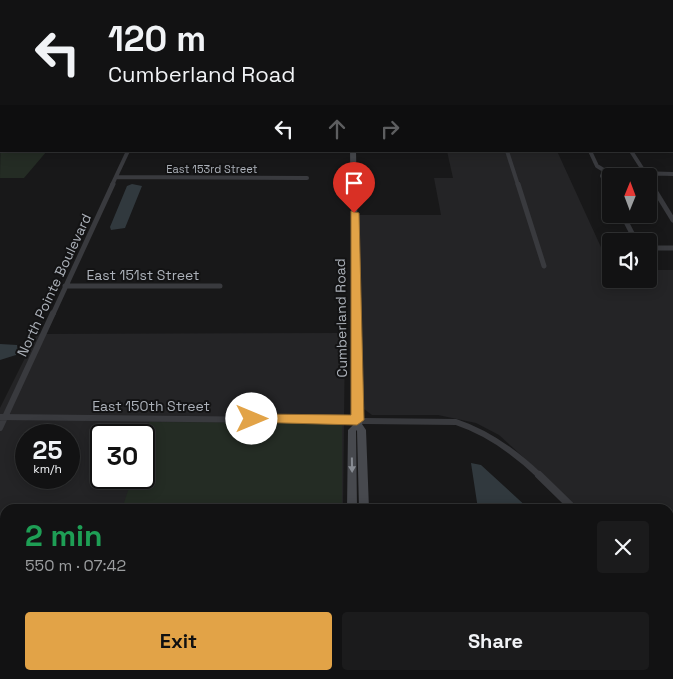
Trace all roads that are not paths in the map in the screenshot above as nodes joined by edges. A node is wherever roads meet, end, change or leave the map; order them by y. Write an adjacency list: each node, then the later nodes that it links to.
1 (128, 152): 10 (street, North Pointe Boulevard)
2 (353, 152): 20 (street, Cumberland Road)
3 (507, 152): 16 (street)
4 (590, 152): 7 (street)
5 (632, 152): 6 (street)
6 (642, 168)
7 (602, 170)
8 (673, 174): 9 (street)
9 (658, 175)
10 (116, 177): 11 (street, East 153rd Street); 17 (street, North Pointe Boulevard)
11 (307, 178)
12 (658, 195): 13 (street)
13 (673, 220)
14 (657, 248): 15 (street)
15 (673, 248)
16 (544, 266)
17 (65, 286): 18 (street, East 151st Street); 19 (street, North Pointe Boulevard)
18 (220, 286)
19 (3, 417): 20 (street, East 150th Street); 21 (street, North Pointe Boulevard)
20 (357, 422): 22 (street, Cumberland Road, one-way to 22); 23 (street, Cumberland Road); 24 (street, East 150th Street)
21 (0, 428)
22 (352, 504)
23 (364, 504)
24 (568, 504)

